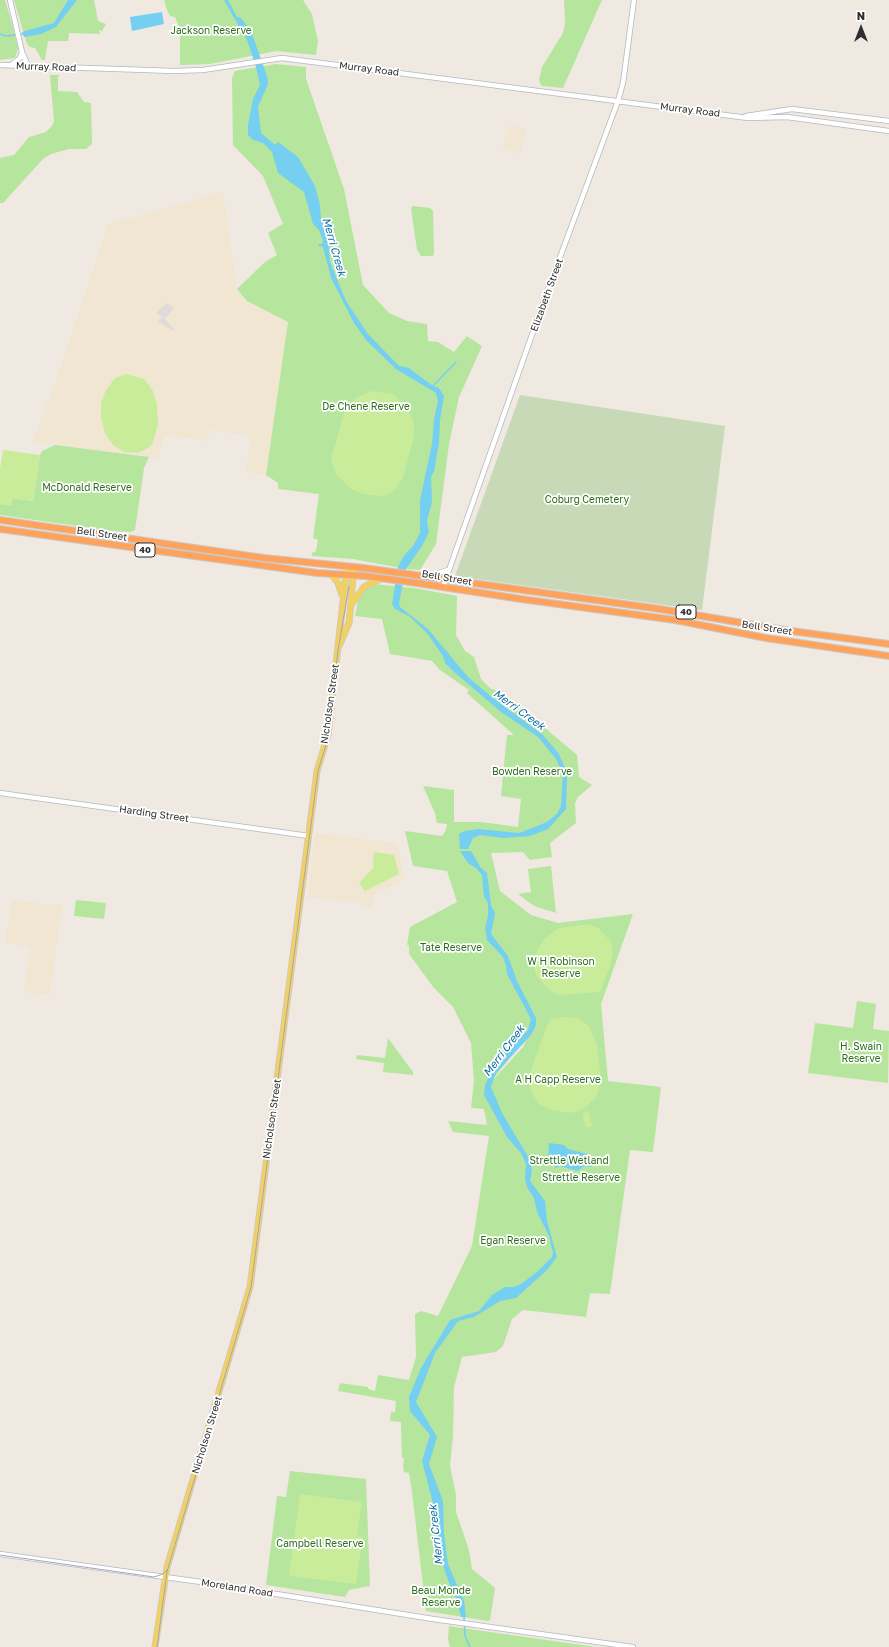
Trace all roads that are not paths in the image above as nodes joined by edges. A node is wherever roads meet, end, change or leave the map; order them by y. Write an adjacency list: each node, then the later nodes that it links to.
1 (10, 0): 3 (main road)
2 (634, 0): 7 (main road, Elizabeth Street)
3 (22, 50): 5 (main road); 6 (main road)
4 (0, 65): 5 (main road, Murray Road)
5 (10, 66): 6 (main road, Murray Road)
6 (28, 66): 7 (main road, Murray Road)
7 (618, 101): 10 (main road, Murray Road); 20 (main road, Elizabeth Street)
8 (821, 113): 9 (main road, Murray Road); 10 (main road, Murray Road); 11 (main road)
9 (836, 115): 12 (main road, Murray Road); 13 (main road)
10 (736, 116): 11 (main road, Murray Road)
11 (820, 121): 13 (main road, Murray Road)
12 (889, 121)
13 (835, 123): 14 (main road, Murray Road)
14 (889, 131)
15 (0, 520): 17 (highway, Bell Street / 40)
16 (0, 529): 21 (highway, Bell Street / 40)
17 (317, 564): 18 (highway, Bell Street / 40); 21 (highway)
18 (347, 566): 19 (highway, Bell Street / 40); 23 (main road, Nicholson Street)
19 (354, 567): 24 (main road, Nicholson Street); 25 (highway, Bell Street / 40)
20 (448, 570): 25 (main road); 27 (main road, Elizabeth Street)
21 (317, 573): 22 (highway, Bell Street / 40)
22 (332, 575): 23 (highway, Bell Street / 40); 29 (main road)
23 (346, 576): 24 (highway, Bell Street / 40); 29 (main road, Nicholson Street)
24 (353, 576): 26 (highway, Bell Street / 40); 30 (main road, Nicholson Street)
25 (425, 577): 27 (highway, Bell Street / 40)
26 (383, 578): 28 (highway, Bell Street / 40); 30 (main road)
27 (445, 580): 28 (main road, Elizabeth Street); 31 (highway, Bell Street / 40)
28 (443, 587): 32 (highway, Bell Street / 40)
29 (343, 598): 34 (main road, Nicholson Street)
30 (351, 606): 34 (main road, Nicholson Street)
31 (727, 619): 32 (highway); 33 (highway, Bell Street / 40)
32 (728, 632): 35 (highway, Bell Street / 40)
33 (889, 644)
34 (337, 652): 37 (main road, Nicholson Street)
35 (889, 656)
36 (0, 793): 37 (main road, Harding Street)
37 (309, 836): 39 (main road, Nicholson Street)
38 (0, 1554): 39 (main road, Moreland Road)
39 (165, 1577): 40 (main road, Nicholson Street); 41 (main road, Moreland Road)
40 (156, 1647)
41 (633, 1647)

